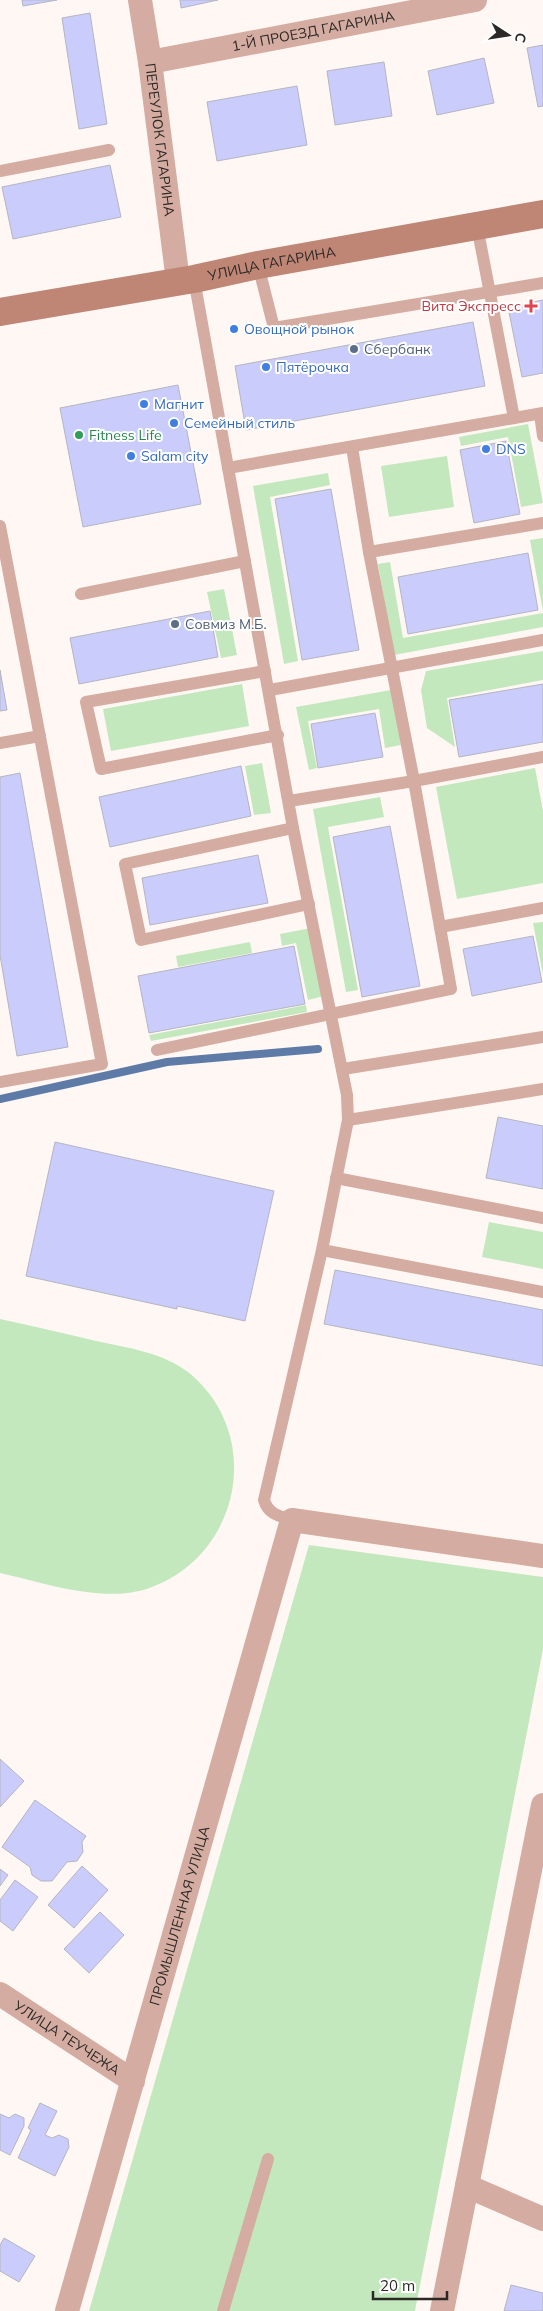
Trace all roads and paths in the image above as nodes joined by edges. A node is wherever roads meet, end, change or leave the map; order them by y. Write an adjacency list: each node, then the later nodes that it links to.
1 (140, 0): 3 (street, ПЕРЕУЛОК ГАГАРИНА)
2 (476, 0): 3 (street, 1-Й ПРОЕЗД ГАГАРИНА)
3 (150, 62): 9 (street, ПЕРЕУЛОК ГАГАРИНА)
4 (109, 150): 5 (lane)
5 (0, 171)
6 (543, 214): 7 (street, УЛИЦА ГАГАРИНА)
7 (477, 226): 8 (street, УЛИЦА ГАГАРИНА); 11 (lane)
8 (258, 265): 9 (street, УЛИЦА ГАГАРИНА); 11 (lane)
9 (186, 280): 12 (street, УЛИЦА ГАГАРИНА); 17 (lane)
10 (543, 283): 11 (lane)
11 (490, 292): 14 (lane)
12 (0, 312)
13 (541, 413): 14 (lane); 15 (lane)
14 (514, 418): 16 (lane)
15 (543, 436)
16 (352, 446): 17 (lane); 20 (lane)
17 (228, 468): 21 (lane)
18 (543, 524): 20 (lane)
19 (0, 526): 28 (lane)
20 (369, 552): 24 (lane)
21 (245, 562): 22 (lane); 25 (lane)
22 (81, 594)
23 (543, 640): 24 (lane)
24 (393, 668): 26 (lane); 31 (lane)
25 (265, 671): 26 (lane); 27 (lane)
26 (270, 690): 27 (lane)
27 (278, 734): 32 (lane)
28 (40, 736): 29 (lane); 41 (lane)
29 (0, 743)
30 (543, 756): 31 (lane)
31 (414, 781): 32 (lane); 36 (lane)
32 (289, 801): 33 (lane)
33 (294, 828): 34 (lane); 34 (lane)
34 (309, 904): 37 (lane)
35 (543, 908): 36 (lane)
36 (440, 927): 37 (lane)
37 (332, 1013): 39 (lane); 40 (lane)
38 (543, 1037): 40 (lane)
39 (157, 1050)
40 (343, 1070): 43 (lane)
41 (0, 1082)
42 (543, 1088): 43 (lane)
43 (348, 1120): 44 (lane)
44 (336, 1178): 45 (lane); 46 (lane)
45 (543, 1218)
46 (322, 1250): 47 (lane); 48 (lane)
47 (543, 1292)
48 (292, 1520): 49 (street); 53 (street, ПРОМЫШЛЕННАЯ УЛИЦА)
49 (543, 1556)
50 (543, 1805): 51 (street)
51 (537, 1862): 55 (street)
52 (0, 1994): 53 (street, УЛИЦА ТЕУЧЕЖА)
53 (133, 2081): 57 (street, ПРОМЫШЛЕННАЯ УЛИЦА)
54 (268, 2159): 58 (lane)
55 (467, 2186): 56 (street); 59 (street)
56 (543, 2219)
57 (67, 2311)
58 (223, 2311)
59 (442, 2311)

